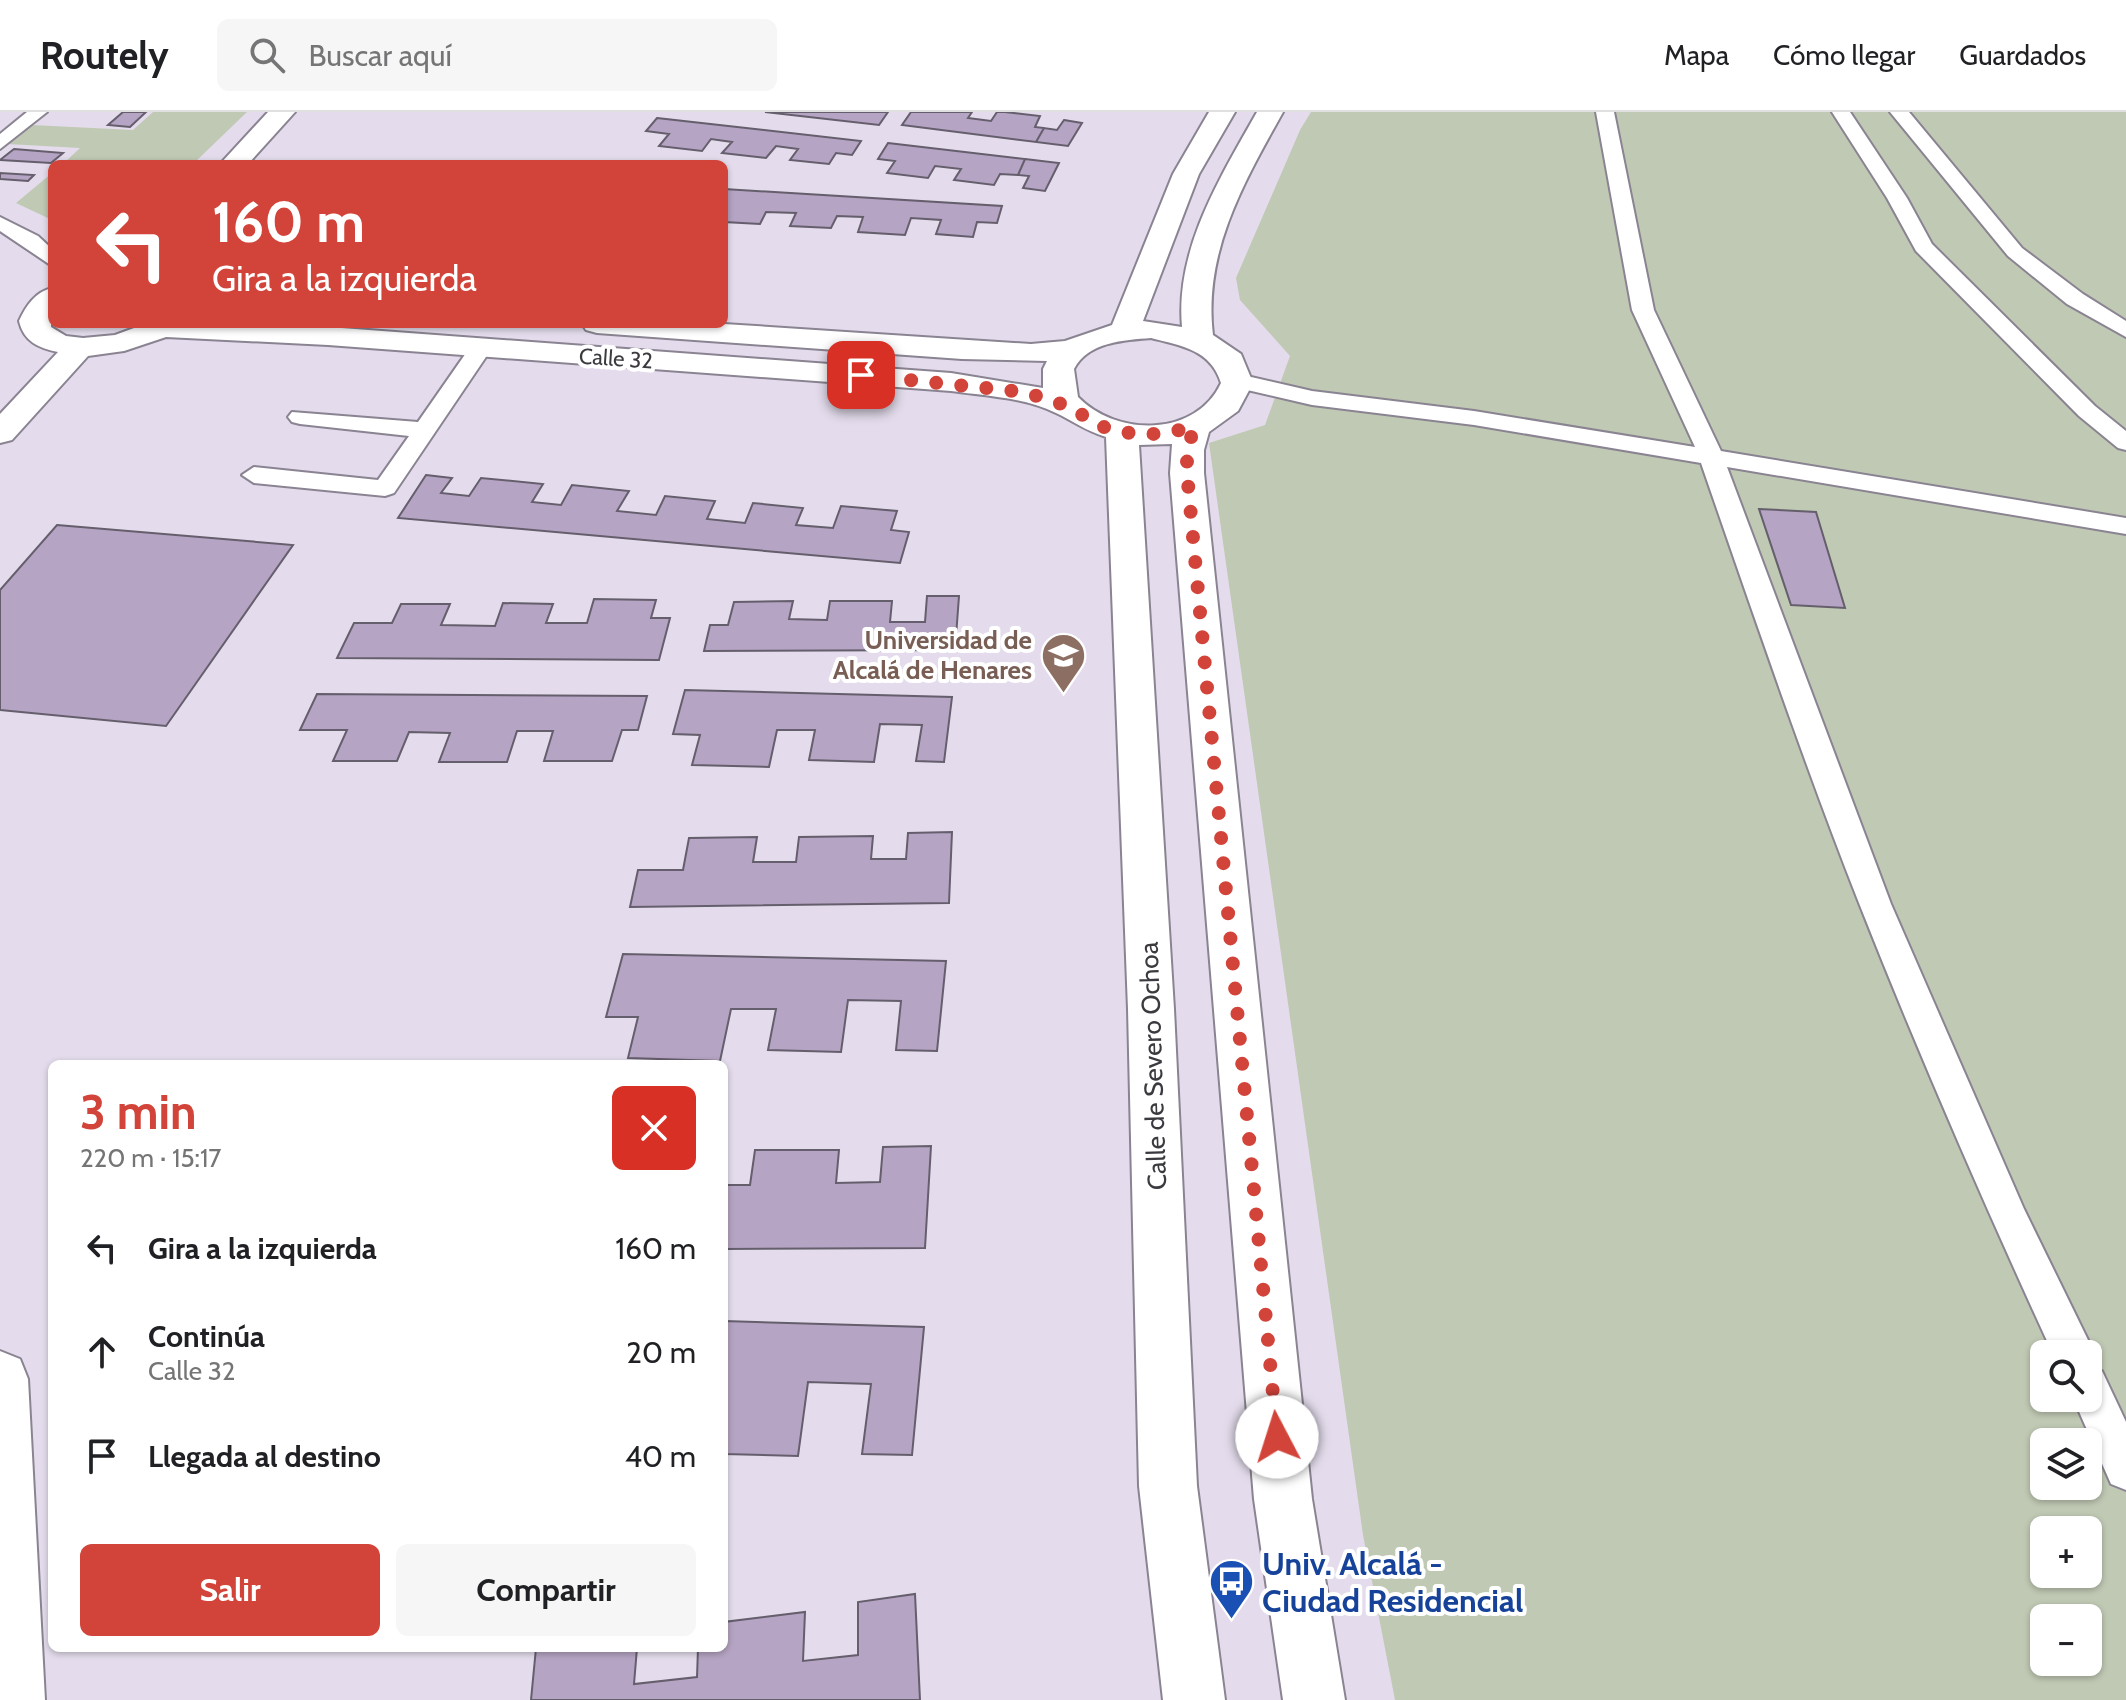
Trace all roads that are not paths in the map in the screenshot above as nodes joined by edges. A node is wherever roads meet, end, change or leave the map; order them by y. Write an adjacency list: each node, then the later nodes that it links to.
1 (38, 112): 9 (lane)
2 (282, 112): 10 (street)
3 (310, 112): 11 (street)
4 (1222, 112): 20 (street)
5 (1270, 112): 22 (street)
6 (1605, 112): 34 (lane)
7 (1841, 112): 33 (lane)
8 (1899, 112): 21 (lane)
9 (0, 143)
10 (237, 160)
11 (267, 160)
12 (0, 223): 14 (lane)
13 (0, 249): 15 (lane)
14 (48, 257)
15 (48, 259)
16 (35, 305): 23 (street)
17 (159, 328): 23 (street)
18 (197, 328): 24 (street, Calle 32)
19 (653, 328): 25 (street, Calle 32)
20 (1125, 330): 22 (street); 25 (street)
21 (2126, 330)
22 (1198, 339): 26 (street)
23 (79, 348): 32 (street)
24 (481, 348): 27 (street, Calle 32); 30 (lane)
25 (1073, 350): 27 (street)
26 (1238, 381): 29 (street); 34 (lane)
27 (1068, 406): 31 (street)
28 (300, 417): 30 (lane)
29 (1194, 428): 31 (street); 43 (street)
30 (424, 430): 35 (lane)
31 (1122, 432): 42 (street, Calle de Severo Ochoa)
32 (0, 433)
33 (2126, 443)
34 (1711, 456): 36 (lane); 37 (lane)
35 (254, 475)
36 (2126, 526)
37 (2067, 1340)
38 (0, 1379): 41 (street)
39 (2100, 1412): 40 (lane)
40 (2126, 1469)
41 (14, 1700)
42 (1194, 1700)
43 (1314, 1700)

